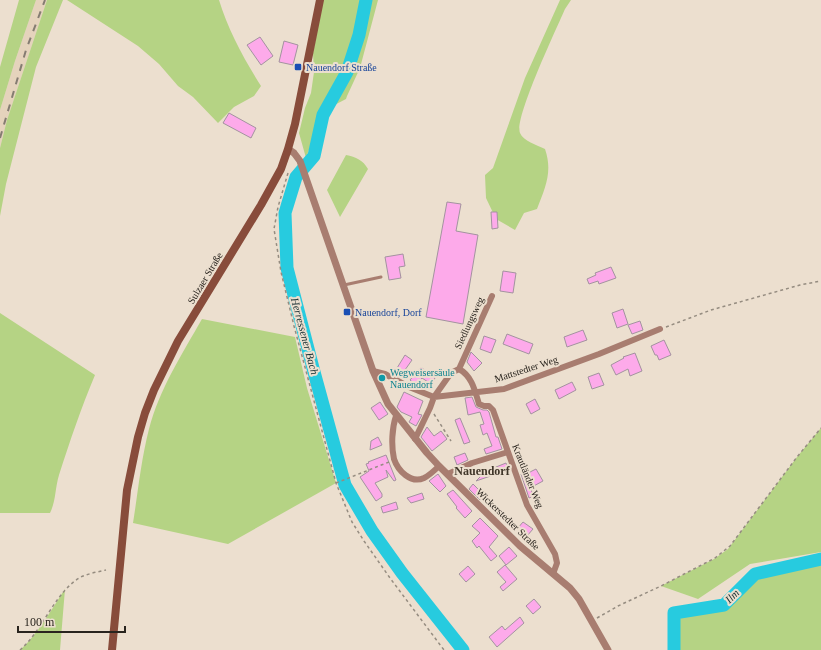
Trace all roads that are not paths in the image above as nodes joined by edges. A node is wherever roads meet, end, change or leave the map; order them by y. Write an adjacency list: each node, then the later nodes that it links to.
1 (320, 0): 2 (main road, Sulzaer Straße)
2 (288, 149): 4 (street, Wickerstedter Straße); 17 (main road, Sulzaer Straße)
3 (381, 277): 4 (lane)
4 (343, 285): 8 (street, Wickerstedter Straße)
5 (492, 296): 7 (street, Siedlungsweg)
6 (660, 329): 9 (street, Mattstedter Weg)
7 (459, 369): 9 (street); 10 (street, Siedlungsweg)
8 (373, 371): 10 (street, Mattstedter Weg); 11 (street, Wickerstedter Straße)
9 (476, 392): 10 (street, Mattstedter Weg); 13 (street, Krautländer Weg)
10 (434, 397): 12 (street, Siedlungsweg)
11 (396, 416): 12 (street, Wickerstedter Straße); 14 (street)
12 (415, 438): 14 (street, Wickerstedter Straße)
13 (508, 452): 15 (street); 16 (street, Krautländer Weg)
14 (439, 466): 15 (street, Wickerstedter Straße)
15 (448, 474): 16 (street, Wickerstedter Straße)
16 (553, 574): 18 (street, Wickerstedter Straße)
17 (112, 650)
18 (608, 650)

